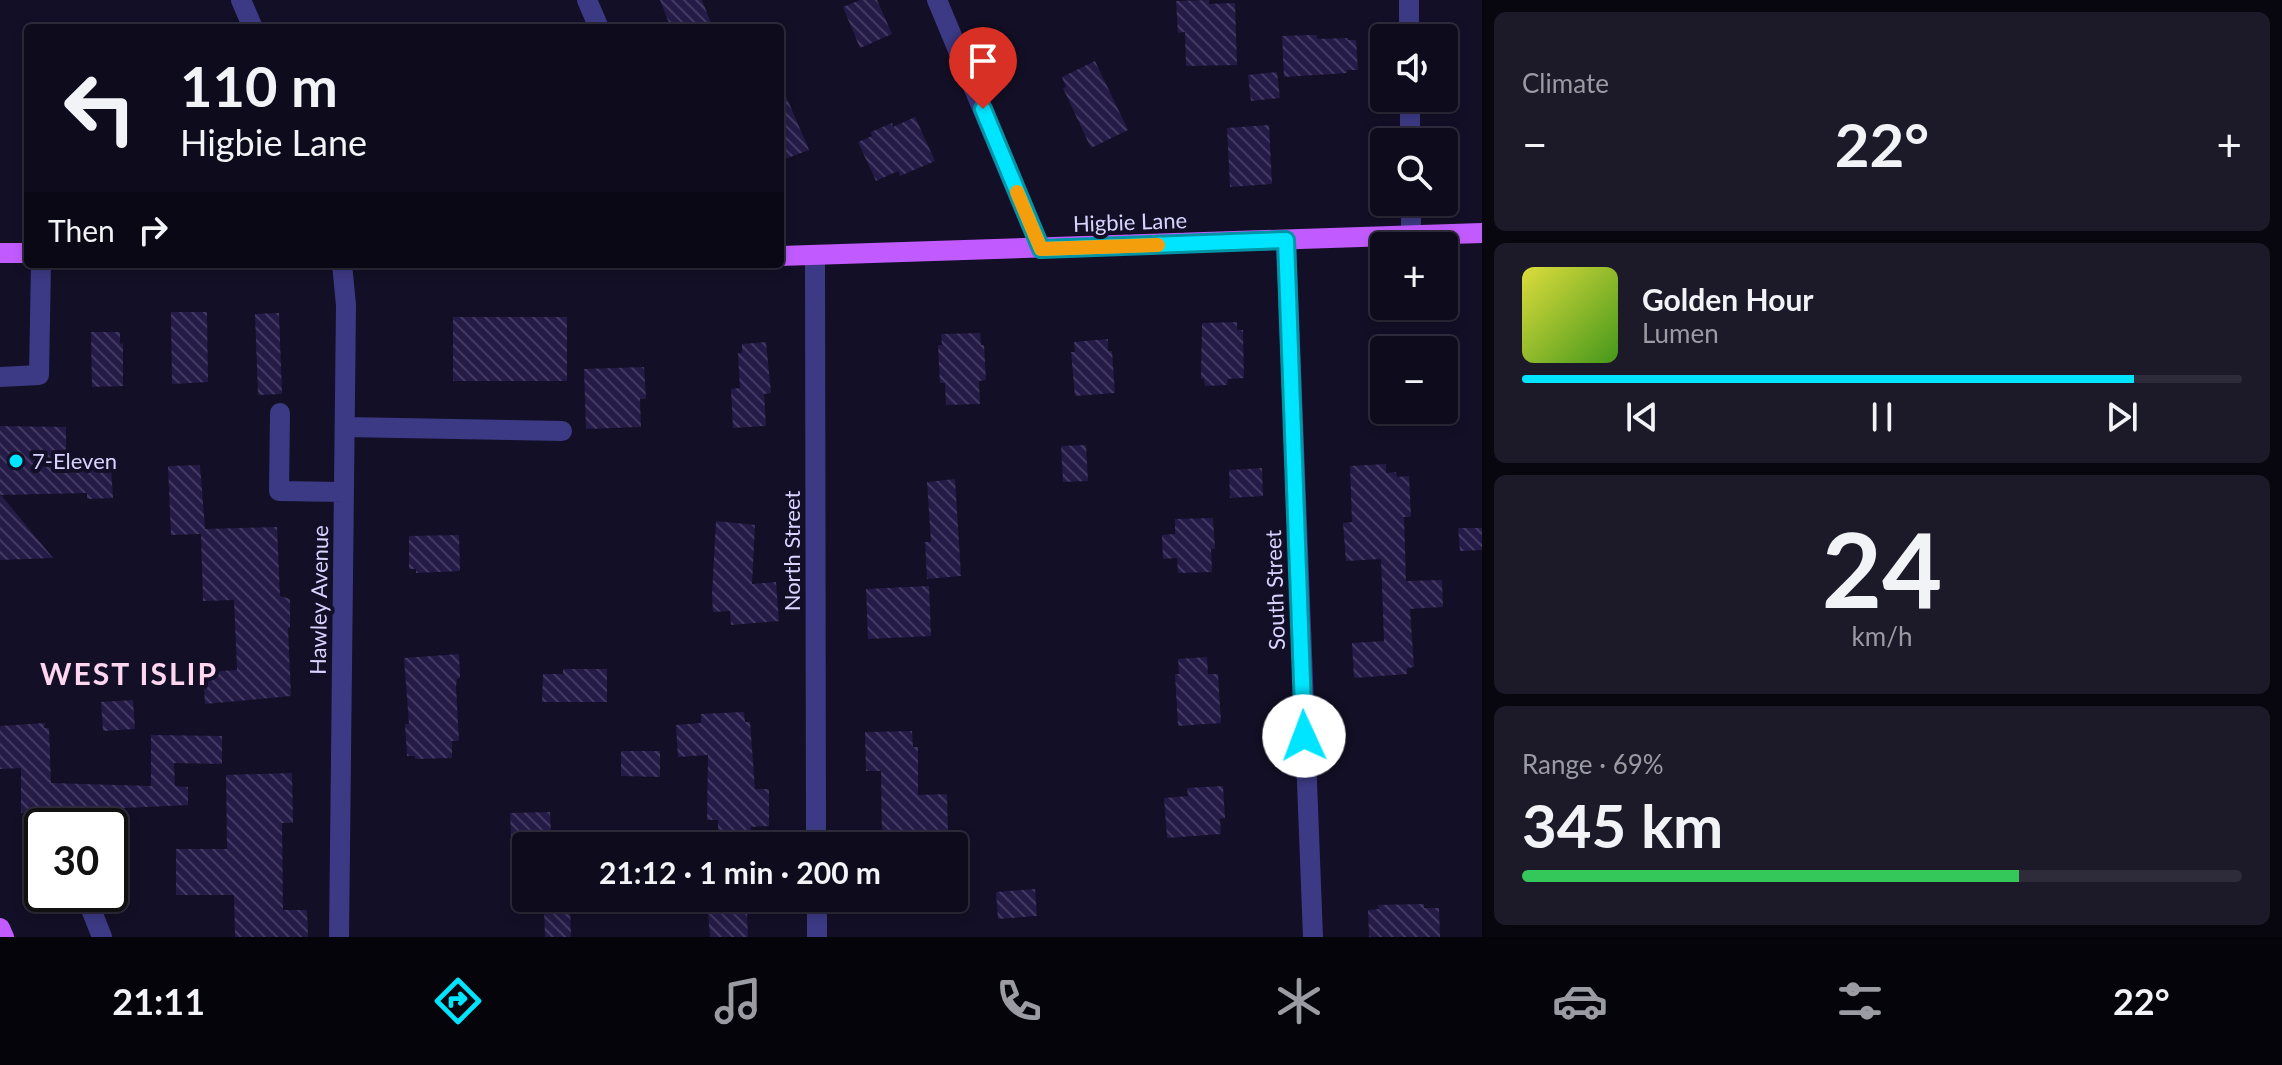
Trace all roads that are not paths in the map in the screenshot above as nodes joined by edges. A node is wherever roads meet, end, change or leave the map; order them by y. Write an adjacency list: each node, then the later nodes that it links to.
1 (241, 0): 5 (street)
2 (587, 0): 6 (street)
3 (937, 0): 12 (street)
4 (1409, 0): 7 (street)
5 (251, 24)
6 (597, 24)
7 (1409, 24)
8 (1482, 233): 9 (main road, Higbie Lane)
9 (1458, 234)
10 (1370, 237): 11 (main road, Higbie Lane)
11 (1286, 240): 12 (main road, Higbie Lane); 32 (street, South Street)
12 (1041, 249): 15 (main road, Higbie Lane)
13 (0, 253): 14 (main road)
14 (24, 253)
15 (815, 255): 16 (main road, Higbie Lane); 24 (street, North Street)
16 (784, 256)
17 (41, 268): 19 (street)
18 (342, 268): 21 (street, Hawley Avenue)
19 (0, 377)
20 (280, 413): 23 (street)
21 (345, 427): 22 (street); 23 (street, Hawley Avenue)
22 (562, 431)
23 (344, 492): 30 (street, Hawley Avenue)
24 (816, 832)
25 (92, 912): 29 (street)
26 (817, 912): 31 (street)
27 (0, 928): 28 (main road)
28 (4, 937)
29 (102, 937)
30 (339, 937)
31 (817, 937)
32 (1313, 937)

